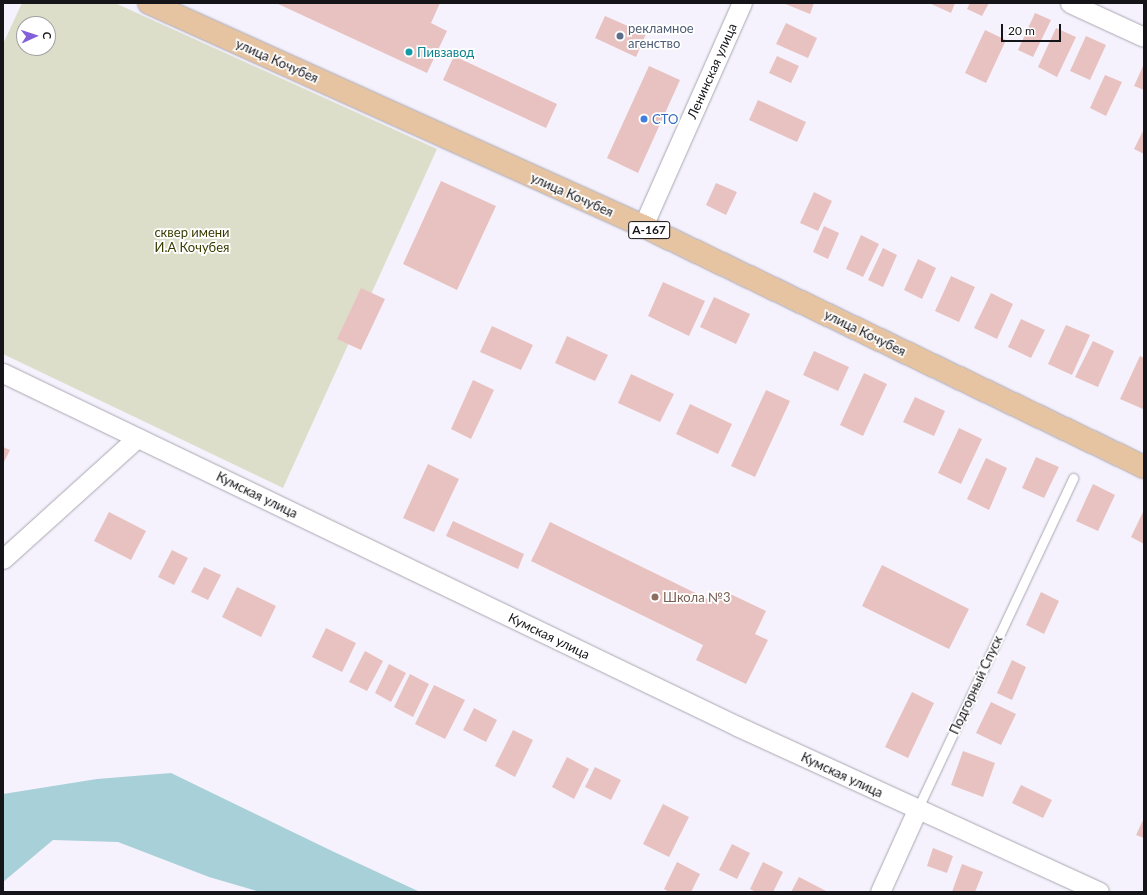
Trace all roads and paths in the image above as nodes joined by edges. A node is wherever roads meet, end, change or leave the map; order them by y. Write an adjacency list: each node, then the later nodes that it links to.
1 (149, 3): 5 (main road, улица Кочубея / А-167)
2 (742, 3): 5 (street, Ленинская улица)
3 (1070, 3): 4 (street)
4 (1144, 37)
5 (643, 226): 8 (main road, улица Кочубея / А-167)
6 (3, 373): 7 (street, Кумская улица)
7 (137, 438): 10 (street); 11 (street, Кумская улица)
8 (1144, 467)
9 (1073, 478): 11 (lane, Подгорный Спуск)
10 (3, 559)
11 (917, 810): 12 (street, Подгорный Спуск); 13 (street, Кумская улица)
12 (880, 892)
13 (1099, 892)

